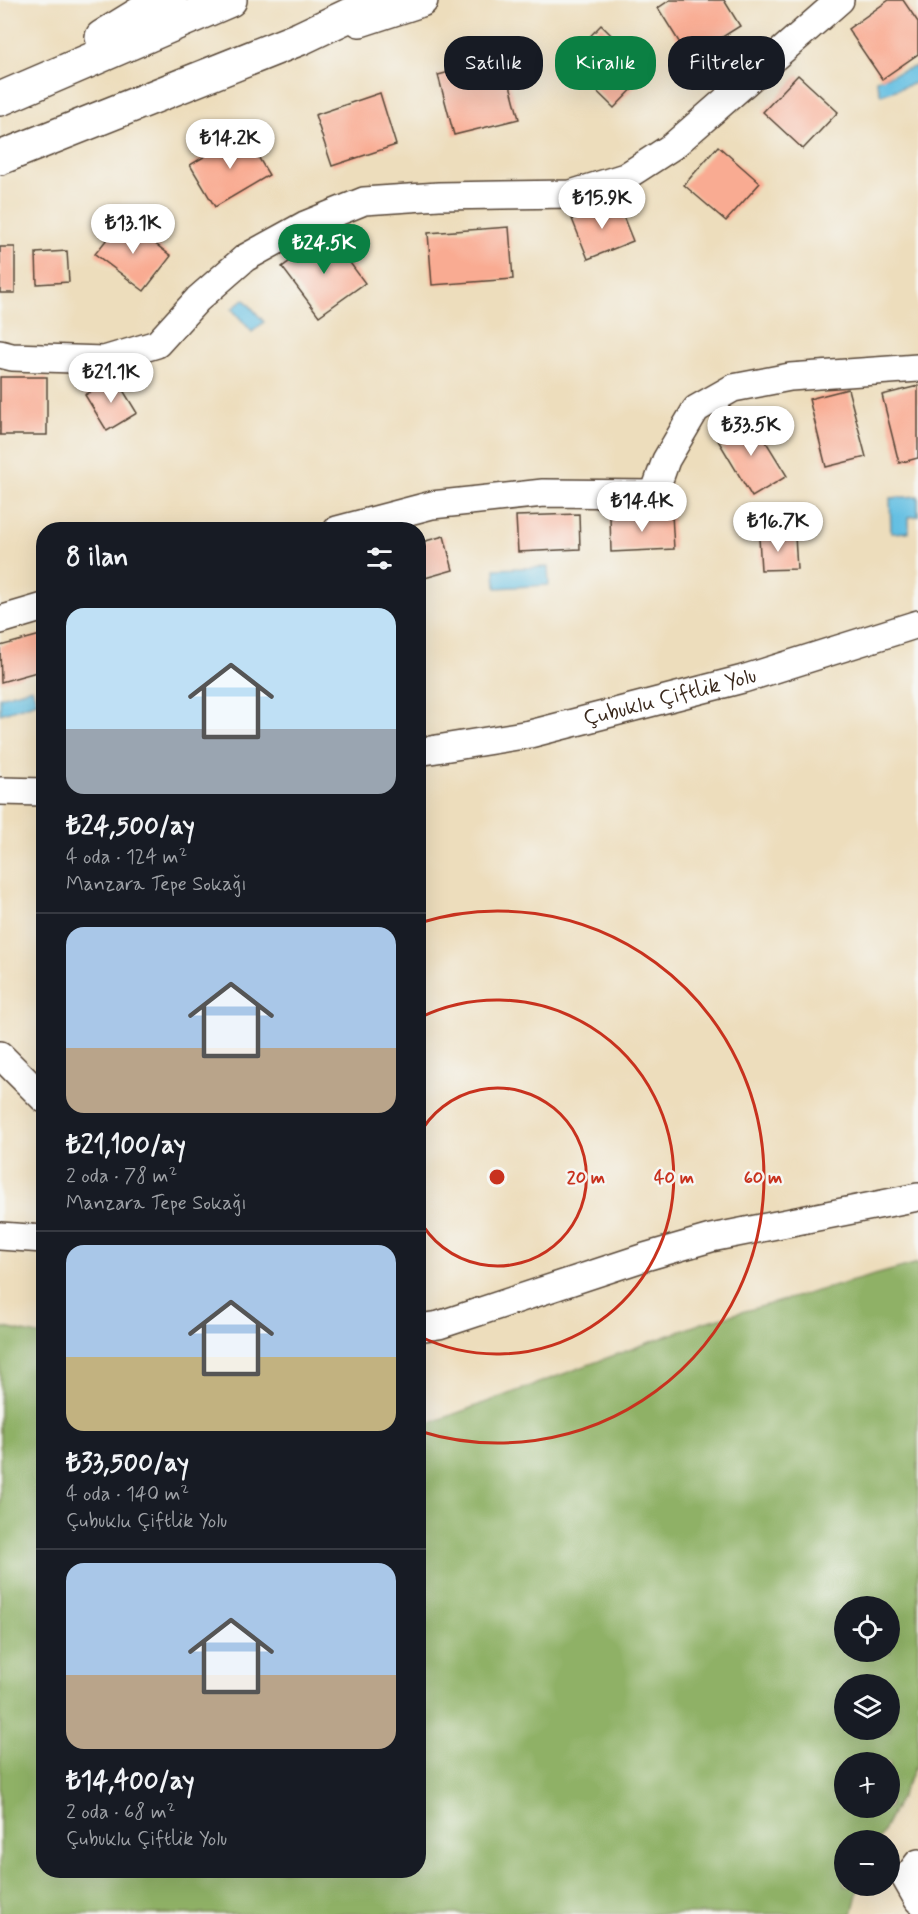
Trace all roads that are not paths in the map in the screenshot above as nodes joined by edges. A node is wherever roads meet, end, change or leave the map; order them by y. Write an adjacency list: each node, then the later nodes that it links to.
1 (170, 0): 7 (highway)
2 (230, 0): 7 (highway)
3 (381, 0): 6 (highway)
4 (421, 0): 6 (highway)
5 (840, 0): 9 (street)
6 (301, 38): 8 (highway)
7 (3, 98)
8 (0, 158)
9 (0, 354)
10 (918, 368): 11 (street)
11 (369, 522)
12 (36, 609): 13 (street)
13 (0, 620)
14 (918, 624): 15 (street, Çubuklu Çiftlik Yolu)
15 (426, 751)
16 (0, 791): 17 (street)
17 (36, 792)
18 (0, 1055): 19 (street)
19 (36, 1091)
20 (918, 1197): 23 (street)
21 (0, 1236): 22 (street)
22 (36, 1238)
23 (426, 1327)
24 (918, 1863): 25 (street)
25 (918, 1900)

